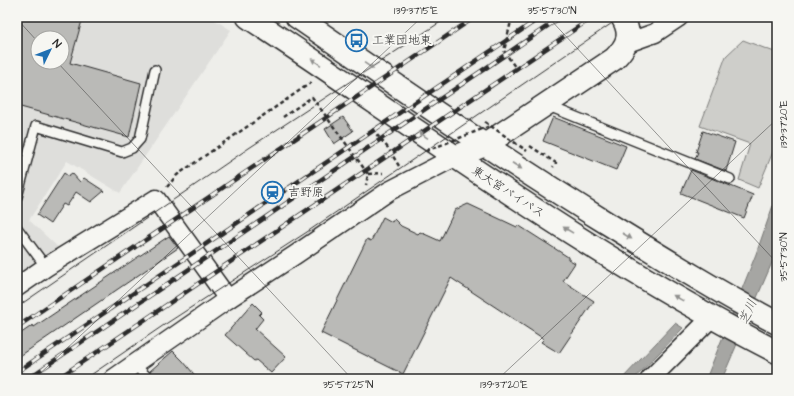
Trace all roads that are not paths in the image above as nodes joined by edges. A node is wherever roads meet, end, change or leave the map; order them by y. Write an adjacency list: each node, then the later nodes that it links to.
1 (248, 17): 9 (main road, 東大宮バイパス, one-way to 1)
2 (297, 17): 8 (main road, one-way to 8)
3 (622, 17): 5 (main road)
4 (679, 17): 5 (street)
5 (627, 43): 7 (main road)
6 (155, 70): 11 (lane)
7 (544, 105): 8 (main road); 10 (lane)
8 (488, 135): 9 (main road); 17 (main road, one-way to 17)
9 (455, 157): 15 (street); 16 (main road, 東大宮バイパス, one-way to 9)
10 (730, 179)
11 (17, 197)
12 (17, 228): 13 (lane)
13 (46, 268): 14 (street); 15 (street)
14 (17, 287)
15 (228, 300): 19 (street)
16 (712, 318): 18 (main road, 東大宮バイパス); 22 (street)
17 (773, 320)
18 (777, 352)
19 (134, 364): 20 (street); 21 (lane)
20 (113, 379)
21 (149, 379)
22 (650, 379)

